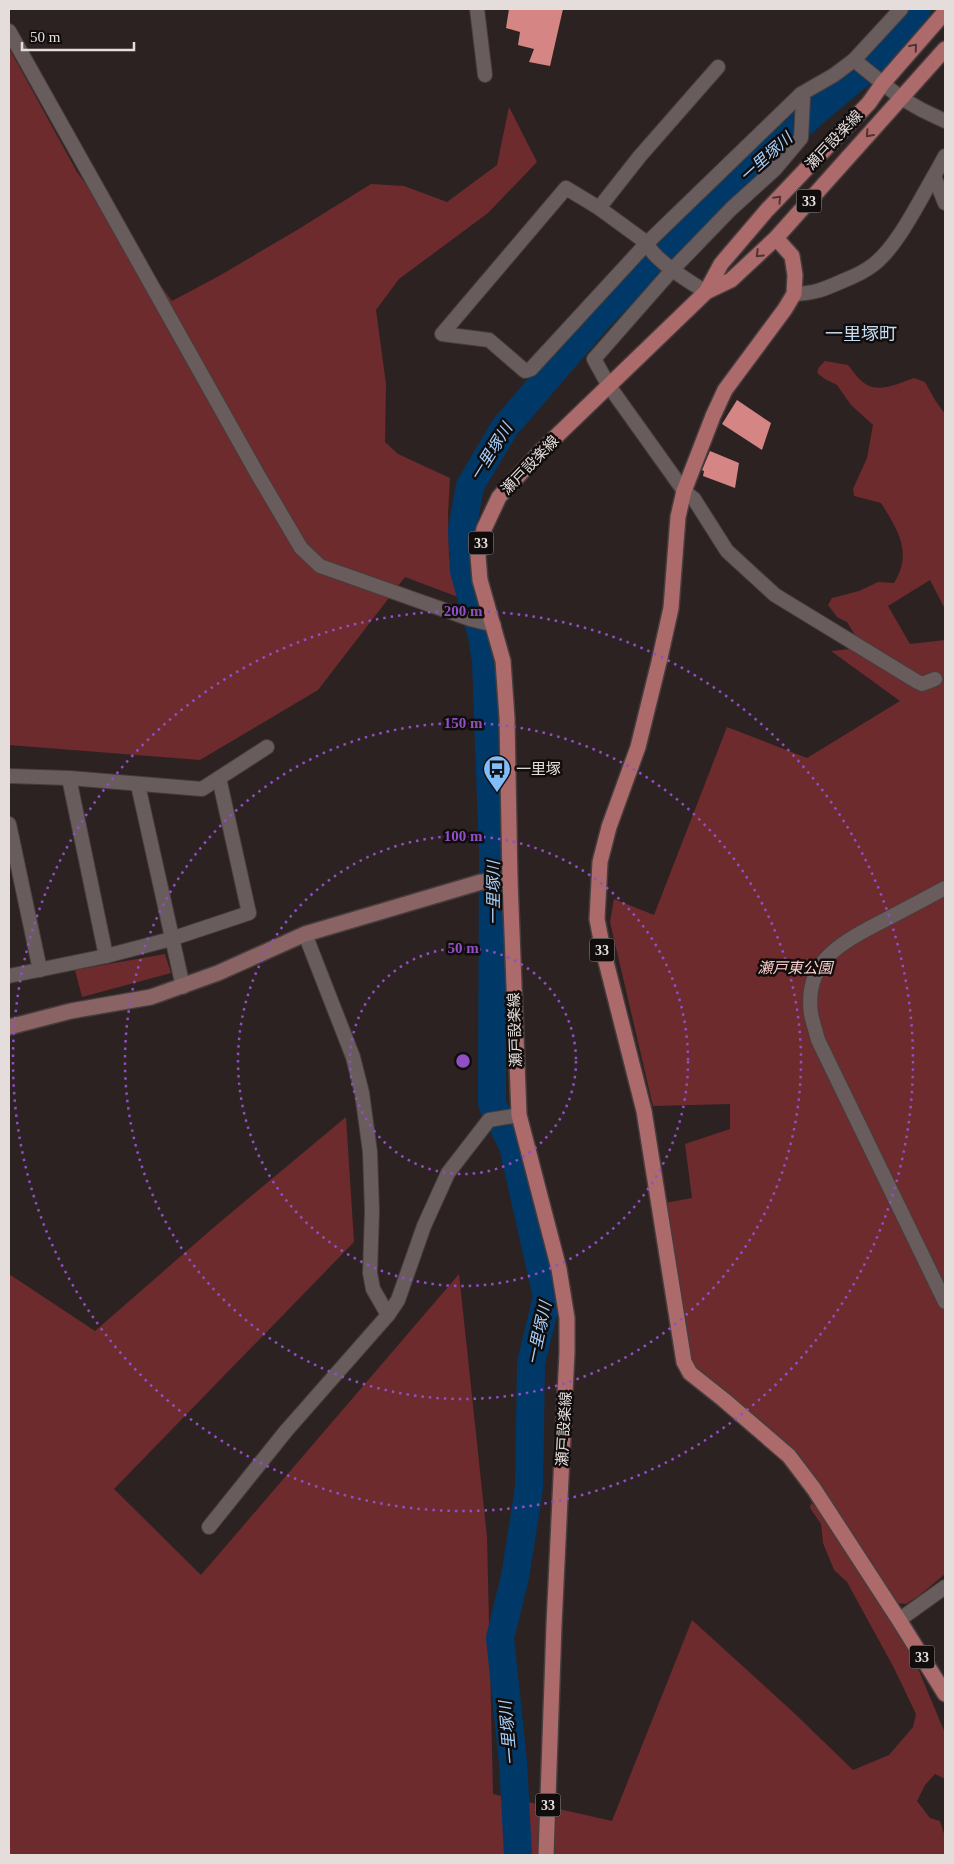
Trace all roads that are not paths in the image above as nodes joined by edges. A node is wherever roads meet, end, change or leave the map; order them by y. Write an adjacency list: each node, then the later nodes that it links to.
1 (477, 9): 8 (street)
2 (901, 9): 6 (street)
3 (945, 12): 9 (main road, 瀬戸設楽線 / 33, one-way to 3)
4 (9, 31): 24 (street)
5 (945, 49): 11 (main road, 瀬戸設楽線 / 33)
6 (855, 61): 9 (street); 10 (street)
7 (718, 67): 16 (street)
8 (485, 75)
9 (882, 83): 11 (street); 20 (main road, 瀬戸設楽線 / 33, one-way to 9)
10 (802, 97): 18 (street); 19 (street)
11 (902, 98): 12 (street); 17 (main road, 瀬戸設楽線 / 33, one-way to 17)
12 (945, 121)
13 (945, 156): 14 (street)
14 (934, 176): 15 (street); 21 (street)
15 (945, 203)
16 (599, 208): 18 (street); 18 (street)
17 (776, 238): 20 (main road, 瀬戸設楽線 / 33, one-way to 20); 21 (main road)
18 (648, 245): 19 (street)
19 (670, 267): 20 (street); 22 (street)
20 (706, 292): 22 (main road, 瀬戸設楽線 / 33)
21 (794, 294): 23 (main road, 33)
22 (609, 386): 23 (street); 24 (main road, 瀬戸設楽線 / 33)
23 (684, 491): 25 (street); 46 (main road, 33)
24 (492, 625): 32 (main road, 瀬戸設楽線 / 33)
25 (935, 679)
26 (267, 748): 29 (street)
27 (9, 776): 28 (street)
28 (69, 778): 30 (street); 36 (street)
29 (219, 778): 30 (street); 35 (street)
30 (138, 784): 35 (street)
31 (9, 824): 37 (street)
32 (510, 880): 34 (street); 41 (main road, 瀬戸設楽線 / 33)
33 (945, 888): 42 (street)
34 (305, 934): 39 (street); 43 (street)
35 (171, 939): 36 (street); 39 (street)
36 (106, 956): 37 (street)
37 (40, 970): 38 (street)
38 (9, 976)
39 (183, 987): 40 (street)
40 (9, 1026)
41 (516, 1115): 43 (street); 48 (main road, 瀬戸設楽線 / 33)
42 (945, 1302)
43 (388, 1315): 44 (street)
44 (209, 1527)
45 (945, 1587): 46 (street)
46 (899, 1620): 47 (main road, 33)
47 (945, 1694)
48 (546, 1855)

